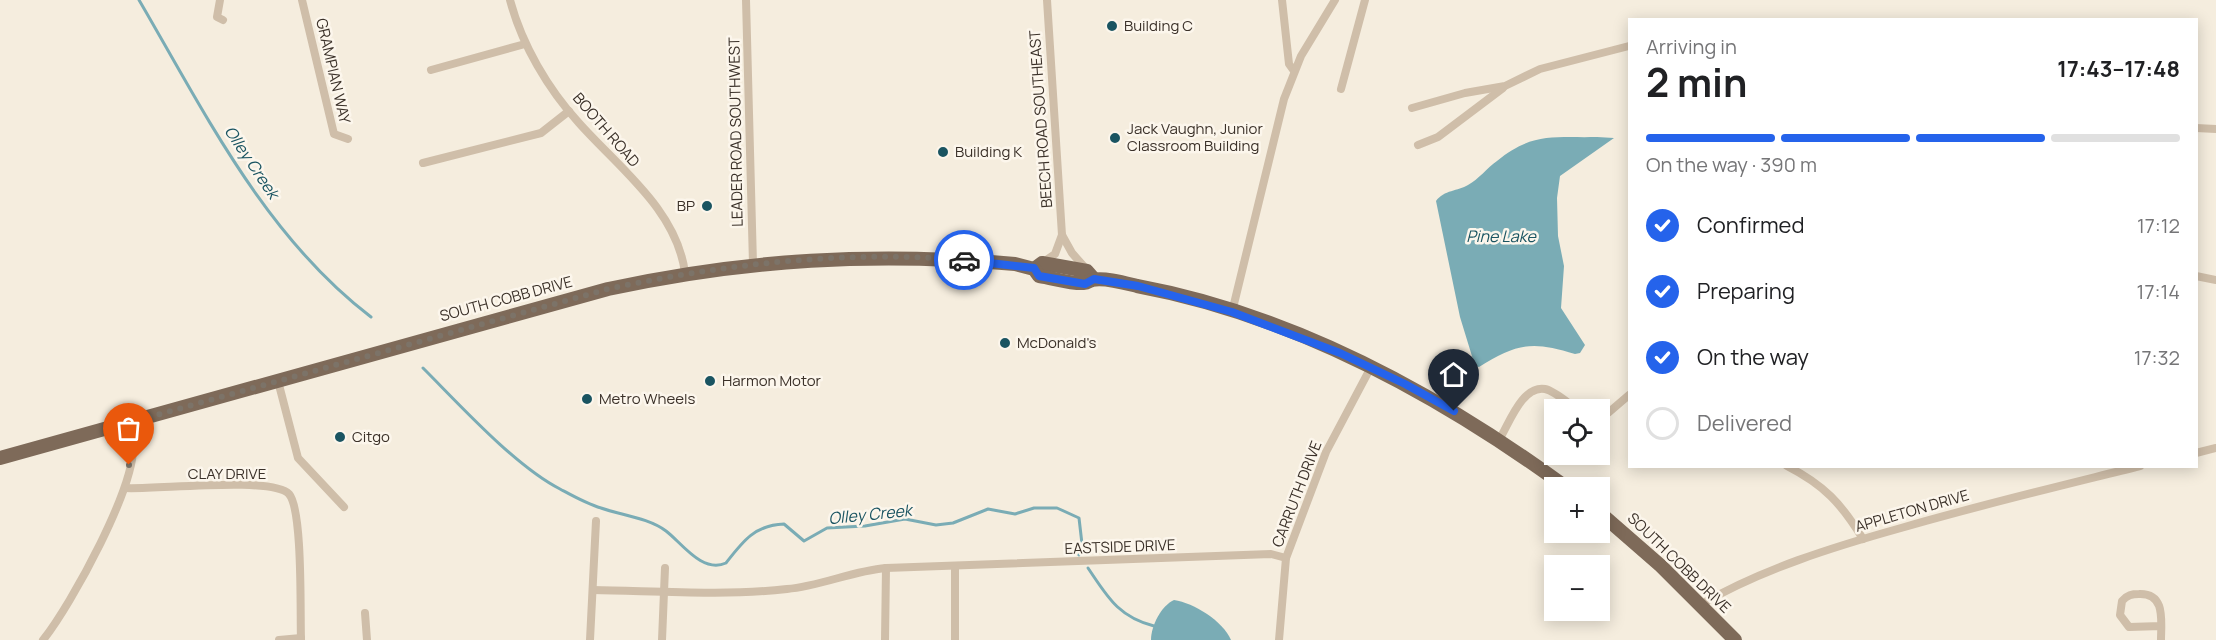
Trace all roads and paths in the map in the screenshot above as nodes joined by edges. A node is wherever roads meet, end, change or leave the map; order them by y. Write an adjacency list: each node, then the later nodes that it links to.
1 (220, 0): 9 (street)
2 (302, 0): 20 (street, GRAMPIAN WAY)
3 (510, 0): 10 (street, BOOTH ROAD)
4 (746, 0): 24 (street, LEADER ROAD SOUTHWEST)
5 (1047, 0): 23 (street, BEECH ROAD SOUTHEAST)
6 (1282, 0): 13 (street)
7 (1335, 0): 13 (street)
8 (1365, 0): 15 (street)
9 (223, 20)
10 (525, 44): 12 (street); 17 (street, BOOTH ROAD)
11 (1628, 46): 14 (street)
12 (431, 70)
13 (1294, 70): 30 (street)
14 (1505, 86): 16 (street); 21 (street)
15 (1341, 89)
16 (1412, 108)
17 (569, 111): 22 (street); 26 (street, BOOTH ROAD)
18 (2198, 128): 19 (street)
19 (2216, 129)
20 (348, 139)
21 (1418, 145)
22 (423, 163)
23 (1062, 235): 25 (street); 27 (street, BEECH ROAD SOUTHEAST)
24 (753, 264): 25 (main road, SOUTH COBB DRIVE); 26 (main road, SOUTH COBB DRIVE)
25 (1038, 266): 27 (main road, SOUTH COBB DRIVE)
26 (685, 273): 32 (main road, SOUTH COBB DRIVE)
27 (1091, 275): 30 (main road, SOUTH COBB DRIVE)
28 (2198, 276): 29 (street)
29 (2216, 280)
30 (1232, 312): 31 (main road, SOUTH COBB DRIVE)
31 (1371, 367): 37 (main road, SOUTH COBB DRIVE); 49 (street, CARRUTH DRIVE)
32 (278, 381): 36 (main road, SOUTH COBB DRIVE); 45 (street)
33 (1628, 396): 35 (street)
34 (1561, 399): 37 (street)
35 (1610, 411)
36 (128, 423): 40 (main road, SOUTH COBB DRIVE); 44 (street)
37 (1499, 440): 43 (main road, SOUTH COBB DRIVE)
38 (2216, 448): 39 (street)
39 (2198, 452)
40 (0, 458)
41 (1791, 468): 48 (street)
42 (2132, 468): 48 (street, APPLETON DRIVE)
43 (1551, 477)
44 (125, 488): 58 (street, CLAY DRIVE); 59 (street)
45 (344, 507)
46 (596, 521): 53 (street)
47 (1610, 522): 55 (main road, SOUTH COBB DRIVE)
48 (1863, 538): 55 (street, APPLETON DRIVE)
49 (1286, 558): 52 (street, EASTSIDE DRIVE); 66 (street, CARRUTH DRIVE)
50 (665, 568): 54 (street)
51 (886, 568): 52 (street, EASTSIDE DRIVE); 54 (street, EASTSIDE DRIVE); 64 (street)
52 (955, 568): 65 (street)
53 (593, 590): 54 (street, EASTSIDE DRIVE); 62 (street)
54 (664, 592): 63 (street)
55 (1700, 605): 67 (main road, SOUTH COBB DRIVE)
56 (365, 613): 61 (street)
57 (2161, 626): 57 (street); 68 (street)
58 (301, 639): 60 (street)
59 (43, 640)
60 (279, 640)
61 (367, 640)
62 (590, 640)
63 (662, 640)
64 (885, 640)
65 (955, 640)
66 (1279, 640)
67 (1735, 640)
68 (2162, 640)

